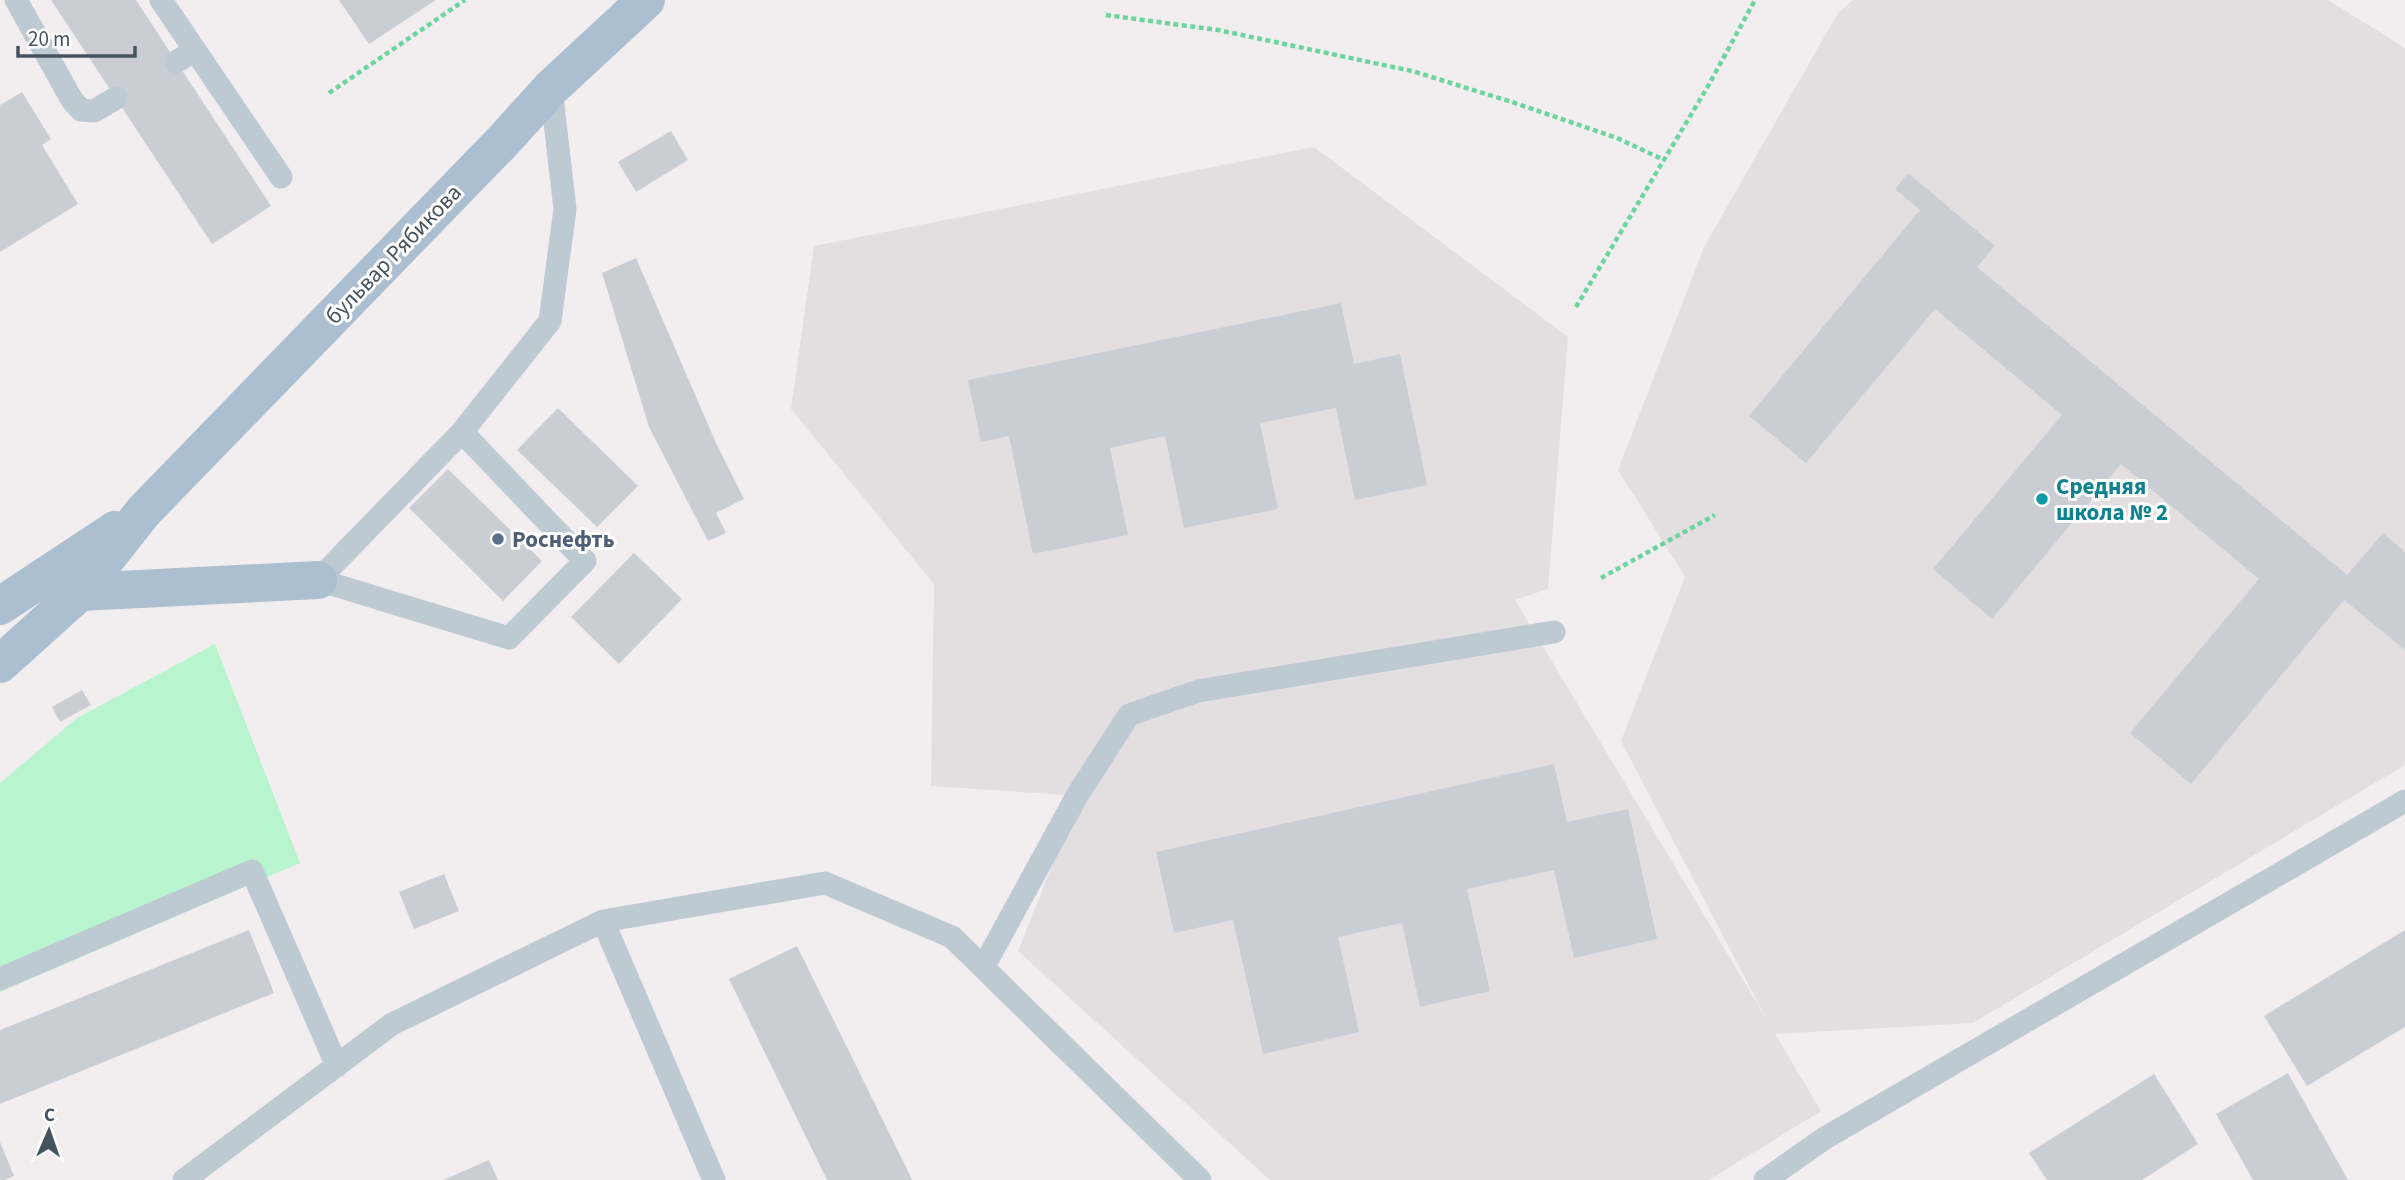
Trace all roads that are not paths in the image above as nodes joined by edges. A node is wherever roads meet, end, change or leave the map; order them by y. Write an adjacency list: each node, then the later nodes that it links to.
1 (16, 0): 5 (lane)
2 (161, 0): 6 (lane)
3 (646, 0): 4 (main road, бульвар Рябикова)
4 (551, 88): 7 (lane); 8 (main road, бульвар Рябикова)
5 (116, 98)
6 (281, 177)
7 (462, 432): 9 (lane); 9 (lane)
8 (143, 512): 10 (main road, бульвар Рябикова); 11 (main road, бульвар Рябикова)
9 (318, 580): 10 (main road)
10 (80, 592): 13 (main road, бульвар Рябикова)
11 (0, 606)
12 (1554, 632): 16 (lane)
13 (0, 664)
14 (2405, 802): 22 (lane)
15 (603, 921): 16 (lane); 18 (lane); 20 (lane)
16 (984, 966): 21 (lane)
17 (0, 979): 18 (lane)
18 (337, 1066): 19 (lane)
19 (184, 1180)
20 (714, 1180)
21 (1199, 1180)
22 (1765, 1180)

